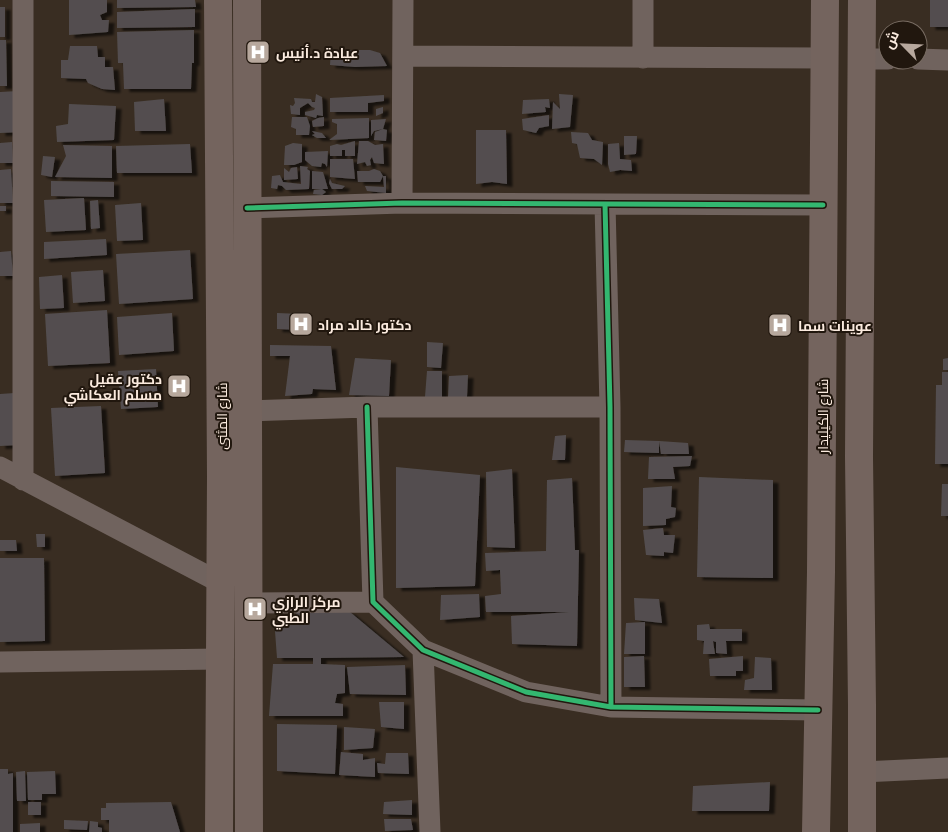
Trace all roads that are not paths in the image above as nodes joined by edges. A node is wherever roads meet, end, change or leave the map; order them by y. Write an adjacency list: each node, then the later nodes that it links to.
1 (22, 0): 27 (street)
2 (218, 0): 26 (main road, شارع المثنى)
3 (247, 0): 18 (main road, شارع المثنى)
4 (403, 0): 8 (street)
5 (643, 0): 9 (street)
6 (825, 0): 10 (main road, شارع الكيليدار)
7 (862, 0): 11 (main road)
8 (403, 56): 9 (street); 15 (street)
9 (643, 58): 10 (street)
10 (824, 58): 17 (main road, شارع الكيليدار)
11 (861, 59): 12 (street); 22 (main road)
12 (878, 59)
13 (928, 60): 14 (street)
14 (948, 60)
15 (402, 202): 16 (street); 18 (street)
16 (605, 204): 17 (street); 20 (street)
17 (822, 205): 23 (main road, شارع الكيليدار)
18 (246, 208): 21 (main road, شارع المثنى)
19 (366, 407): 20 (street); 21 (street); 32 (street)
20 (610, 407): 38 (street)
21 (249, 411): 25 (main road, شارع المثنى)
22 (859, 457): 23 (main road); 37 (main road)
23 (822, 460): 30 (main road, شارع الكيليدار)
24 (0, 468): 27 (street)
25 (249, 474): 26 (main road); 28 (main road, شارع المثنى)
26 (222, 477): 29 (main road, شارع المثنى)
27 (23, 480): 31 (street)
28 (250, 515): 29 (main road); 33 (main road, شارع المثنى)
29 (221, 517): 31 (main road, شارع المثنى)
30 (821, 572): 37 (main road); 39 (main road, شارع الكيليدار)
31 (221, 583): 35 (main road, شارع المثنى)
32 (373, 602): 33 (street); 34 (street)
33 (250, 603): 43 (main road, شارع المثنى)
34 (423, 650): 38 (street); 44 (street)
35 (220, 658): 36 (street); 42 (main road, شارع المثنى)
36 (0, 662)
37 (862, 705): 41 (main road)
38 (611, 708): 39 (street)
39 (818, 710): 45 (main road, شارع الكيليدار)
40 (948, 768): 41 (street)
41 (862, 772): 46 (main road)
42 (219, 832)
43 (249, 832)
44 (430, 832)
45 (816, 832)
46 (862, 832)

